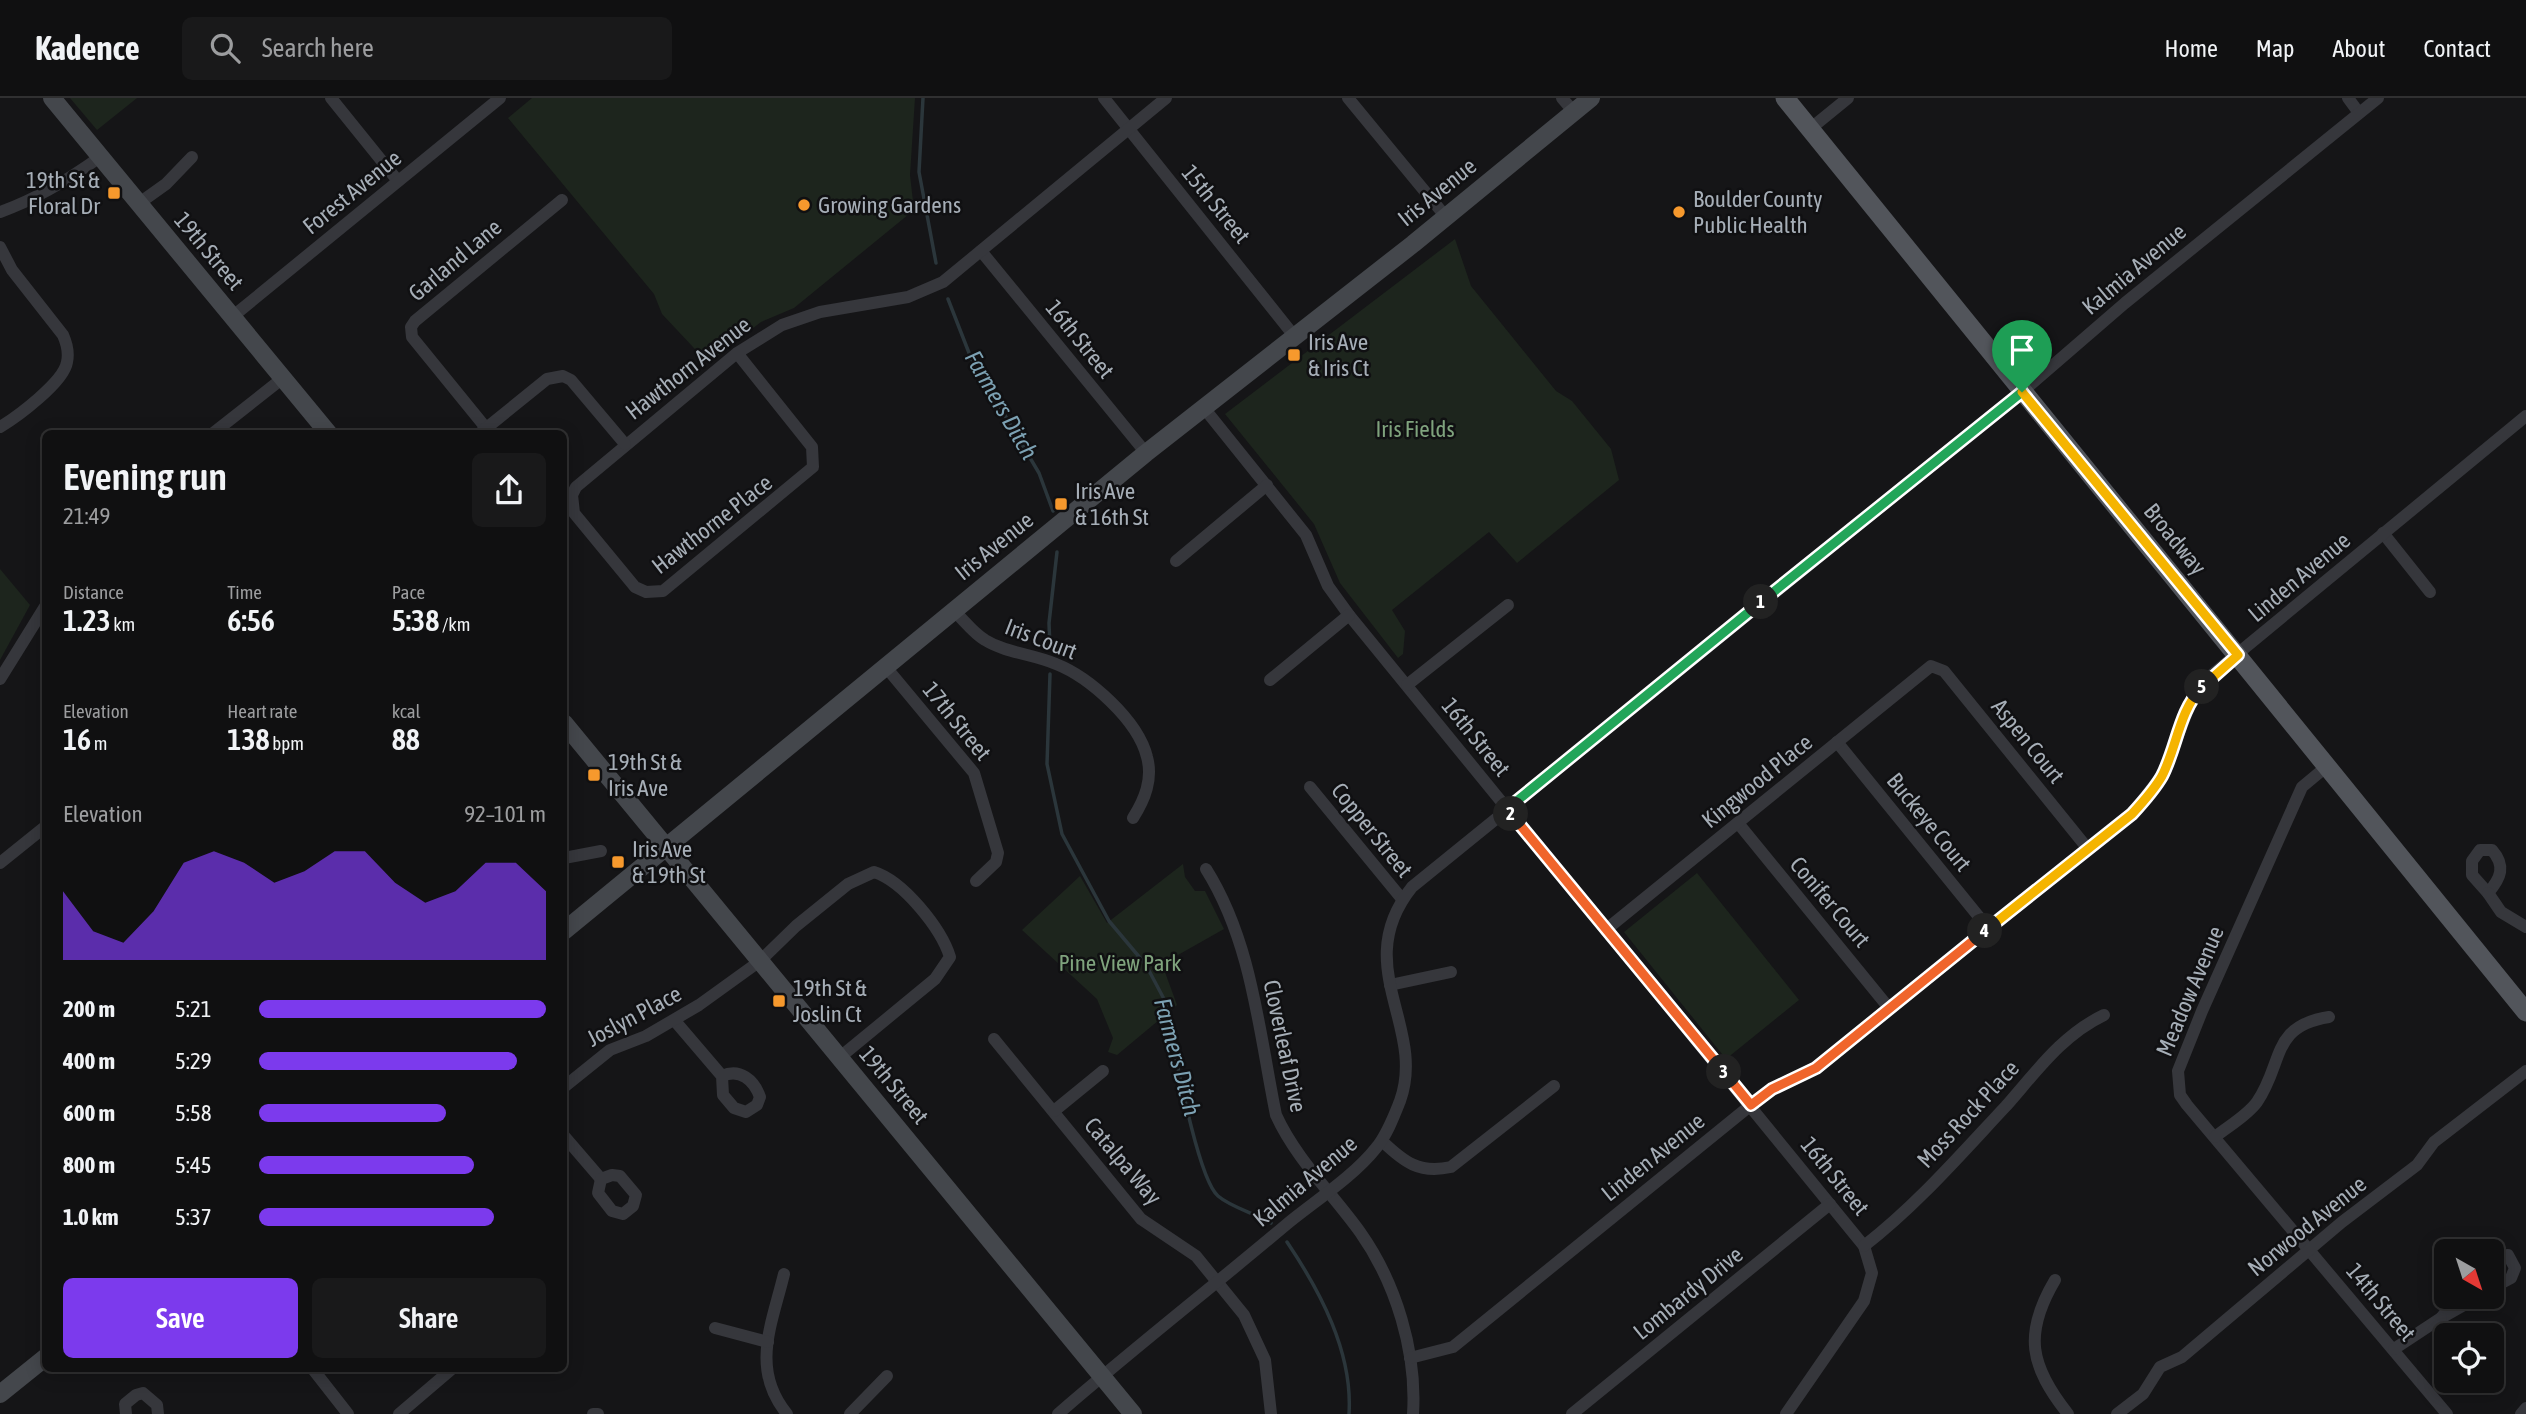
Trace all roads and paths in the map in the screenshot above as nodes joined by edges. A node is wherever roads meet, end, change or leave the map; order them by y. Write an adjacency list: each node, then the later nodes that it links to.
1 (52, 98): 17 (main road, 19th Street)
2 (331, 98): 19 (street)
3 (1104, 98): 16 (street, 15th Street)
4 (1166, 98): 16 (street, Hawthorn Avenue)
5 (1348, 98): 23 (street)
6 (1562, 98): 13 (street)
7 (1591, 98): 13 (main road, Iris Avenue)
8 (1785, 98): 15 (main road, Broadway)
9 (1848, 98): 15 (street)
10 (2348, 98): 14 (street)
11 (2378, 98): 14 (street, Kalmia Avenue)
12 (500, 99): 19 (street, Forest Avenue)
13 (1574, 112): 23 (main road, Iris Avenue)
14 (2359, 113): 30 (street, Kalmia Avenue)
15 (1810, 129): 30 (main road, Broadway)
16 (1128, 130): 25 (street, Hawthorn Avenue); 27 (street, 15th Street)
17 (100, 156): 21 (main road, 19th Street); 22 (street)
18 (191, 157): 21 (street)
19 (398, 181): 26 (street, Forest Avenue)
20 (562, 200): 36 (street, Garland Lane)
21 (138, 204): 26 (main road, 19th Street)
22 (0, 212)
23 (1446, 217): 27 (main road, Iris Avenue)
24 (0, 247): 33 (street)
25 (981, 251): 28 (street, Hawthorn Avenue); 39 (street, 16th Street)
26 (232, 317): 29 (main road, 19th Street)
27 (1295, 337): 31 (main road, Iris Avenue)
28 (737, 353): 38 (street, Hawthorn Avenue); 38 (street, Hawthorne Place)
29 (283, 378): 34 (street); 35 (main road, 19th Street)
30 (2022, 392): 48 (main road, Broadway); 58 (street, Kalmia Avenue)
31 (1204, 408): 39 (main road, Iris Avenue); 40 (street, 16th Street)
32 (2526, 416): 41 (street, Linden Avenue)
33 (0, 427)
34 (217, 430)
35 (326, 430)
36 (482, 430)
37 (484, 430): 38 (street)
38 (625, 443)
39 (1146, 453): 46 (main road, Iris Avenue)
40 (1267, 485): 42 (street); 47 (street, 16th Street)
41 (2384, 533): 43 (street); 48 (street, Linden Avenue)
42 (1176, 561)
43 (2430, 592)
44 (1507, 605): 53 (street)
45 (42, 611): 51 (street)
46 (954, 611): 49 (main road, Iris Avenue); 59 (street, Iris Court)
47 (1349, 615): 52 (street); 53 (street, 16th Street)
48 (2238, 655): 56 (main road, Broadway); 63 (street, Linden Avenue)
49 (886, 666): 62 (main road, Iris Avenue); 68 (street, 17th Street)
50 (1931, 666): 55 (street, Kingwood Place); 63 (street, Aspen Court)
51 (0, 679)
52 (1270, 680)
53 (1407, 685): 58 (street, 16th Street)
54 (567, 727): 62 (main road, 19th Street)
55 (1837, 742): 60 (street, Kingwood Place); 73 (street, Buckeye Court)
56 (2326, 767): 79 (main road, Broadway); 92 (street, Meadow Avenue)
57 (1310, 787): 70 (street, Copper Street)
58 (1507, 809): 70 (street, Kalmia Avenue); 72 (street, 16th Street)
59 (1133, 818)
60 (1738, 823): 72 (street, Kingwood Place); 78 (street, Conifer Court)
61 (42, 829): 66 (street)
62 (666, 847): 74 (main road, Iris Avenue); 75 (main road, 19th Street)
63 (2088, 849): 73 (street, Linden Avenue)
64 (601, 851): 65 (street)
65 (567, 857)
66 (0, 863)
67 (1206, 869): 96 (street, Cloverleaf Drive)
68 (976, 881)
69 (2488, 893): 71 (street)
70 (1402, 899): 77 (street, Kalmia Avenue)
71 (2526, 927)
72 (1608, 928): 90 (street, 16th Street)
73 (1988, 928): 78 (street, Linden Avenue)
74 (567, 929)
75 (760, 961): 82 (street, Joslyn Place); 84 (main road, 19th Street); 84 (street, Joslyn Place)
76 (1451, 972): 77 (street)
77 (1390, 985): 94 (street, Kalmia Avenue)
78 (1889, 1008): 90 (street, Linden Avenue)
79 (2526, 1012)
80 (2104, 1015): 98 (street, Moss Rock Place)
81 (2329, 1017): 92 (street)
82 (675, 1021): 87 (street); 88 (street, Joslyn Place)
83 (994, 1039): 91 (street, Catalpa Way)
84 (839, 1058): 116 (main road, 19th Street)
85 (1103, 1071): 91 (street)
86 (2526, 1072): 99 (street, Norwood Avenue)
87 (722, 1076)
88 (567, 1085)
89 (1554, 1086): 94 (street)
90 (1751, 1105): 97 (street, 16th Street); 111 (street, Linden Avenue)
91 (1054, 1111): 103 (street, Catalpa Way)
92 (2215, 1137): 99 (street, Meadow Avenue)
93 (567, 1139): 95 (street)
94 (1382, 1141): 96 (street, Kalmia Avenue)
95 (601, 1179)
96 (1328, 1191): 103 (street, Kalmia Avenue); 111 (street, Cloverleaf Drive)
97 (1830, 1204): 98 (street, 16th Street); 129 (street, Lombardy Drive)
98 (1864, 1246): 130 (street)
99 (2309, 1250): 110 (street, 14th Street); 132 (street, Norwood Avenue)
100 (2504, 1256): 104 (street)
101 (785, 1274): 109 (street)
102 (2055, 1280): 131 (street)
103 (1217, 1282): 116 (street, Kalmia Avenue); 127 (street, Catalpa Way)
104 (2504, 1282)
105 (2448, 1309): 107 (street)
106 (2457, 1309): 107 (street)
107 (2441, 1318): 110 (street)
108 (715, 1328): 109 (street)
109 (768, 1342): 123 (street)
110 (2394, 1349): 133 (street, 14th Street)
111 (1410, 1358): 128 (street, Cloverleaf Drive)
112 (42, 1360): 117 (main road)
113 (315, 1372): 121 (street)
114 (448, 1372): 122 (street)
115 (887, 1376): 124 (street)
116 (1102, 1376): 125 (street, Kalmia Avenue); 126 (main road, 19th Street)
117 (0, 1394)
118 (2526, 1408): 134 (street)
119 (126, 1414): 120 (street)
120 (158, 1414)
121 (348, 1414)
122 (399, 1414)
123 (787, 1414)
124 (850, 1414)
125 (1058, 1414)
126 (1133, 1414)
127 (1271, 1414)
128 (1413, 1414)
129 (1572, 1414)
130 (1786, 1414)
131 (2068, 1414)
132 (2117, 1414)
133 (2447, 1414)
134 (2521, 1414)

